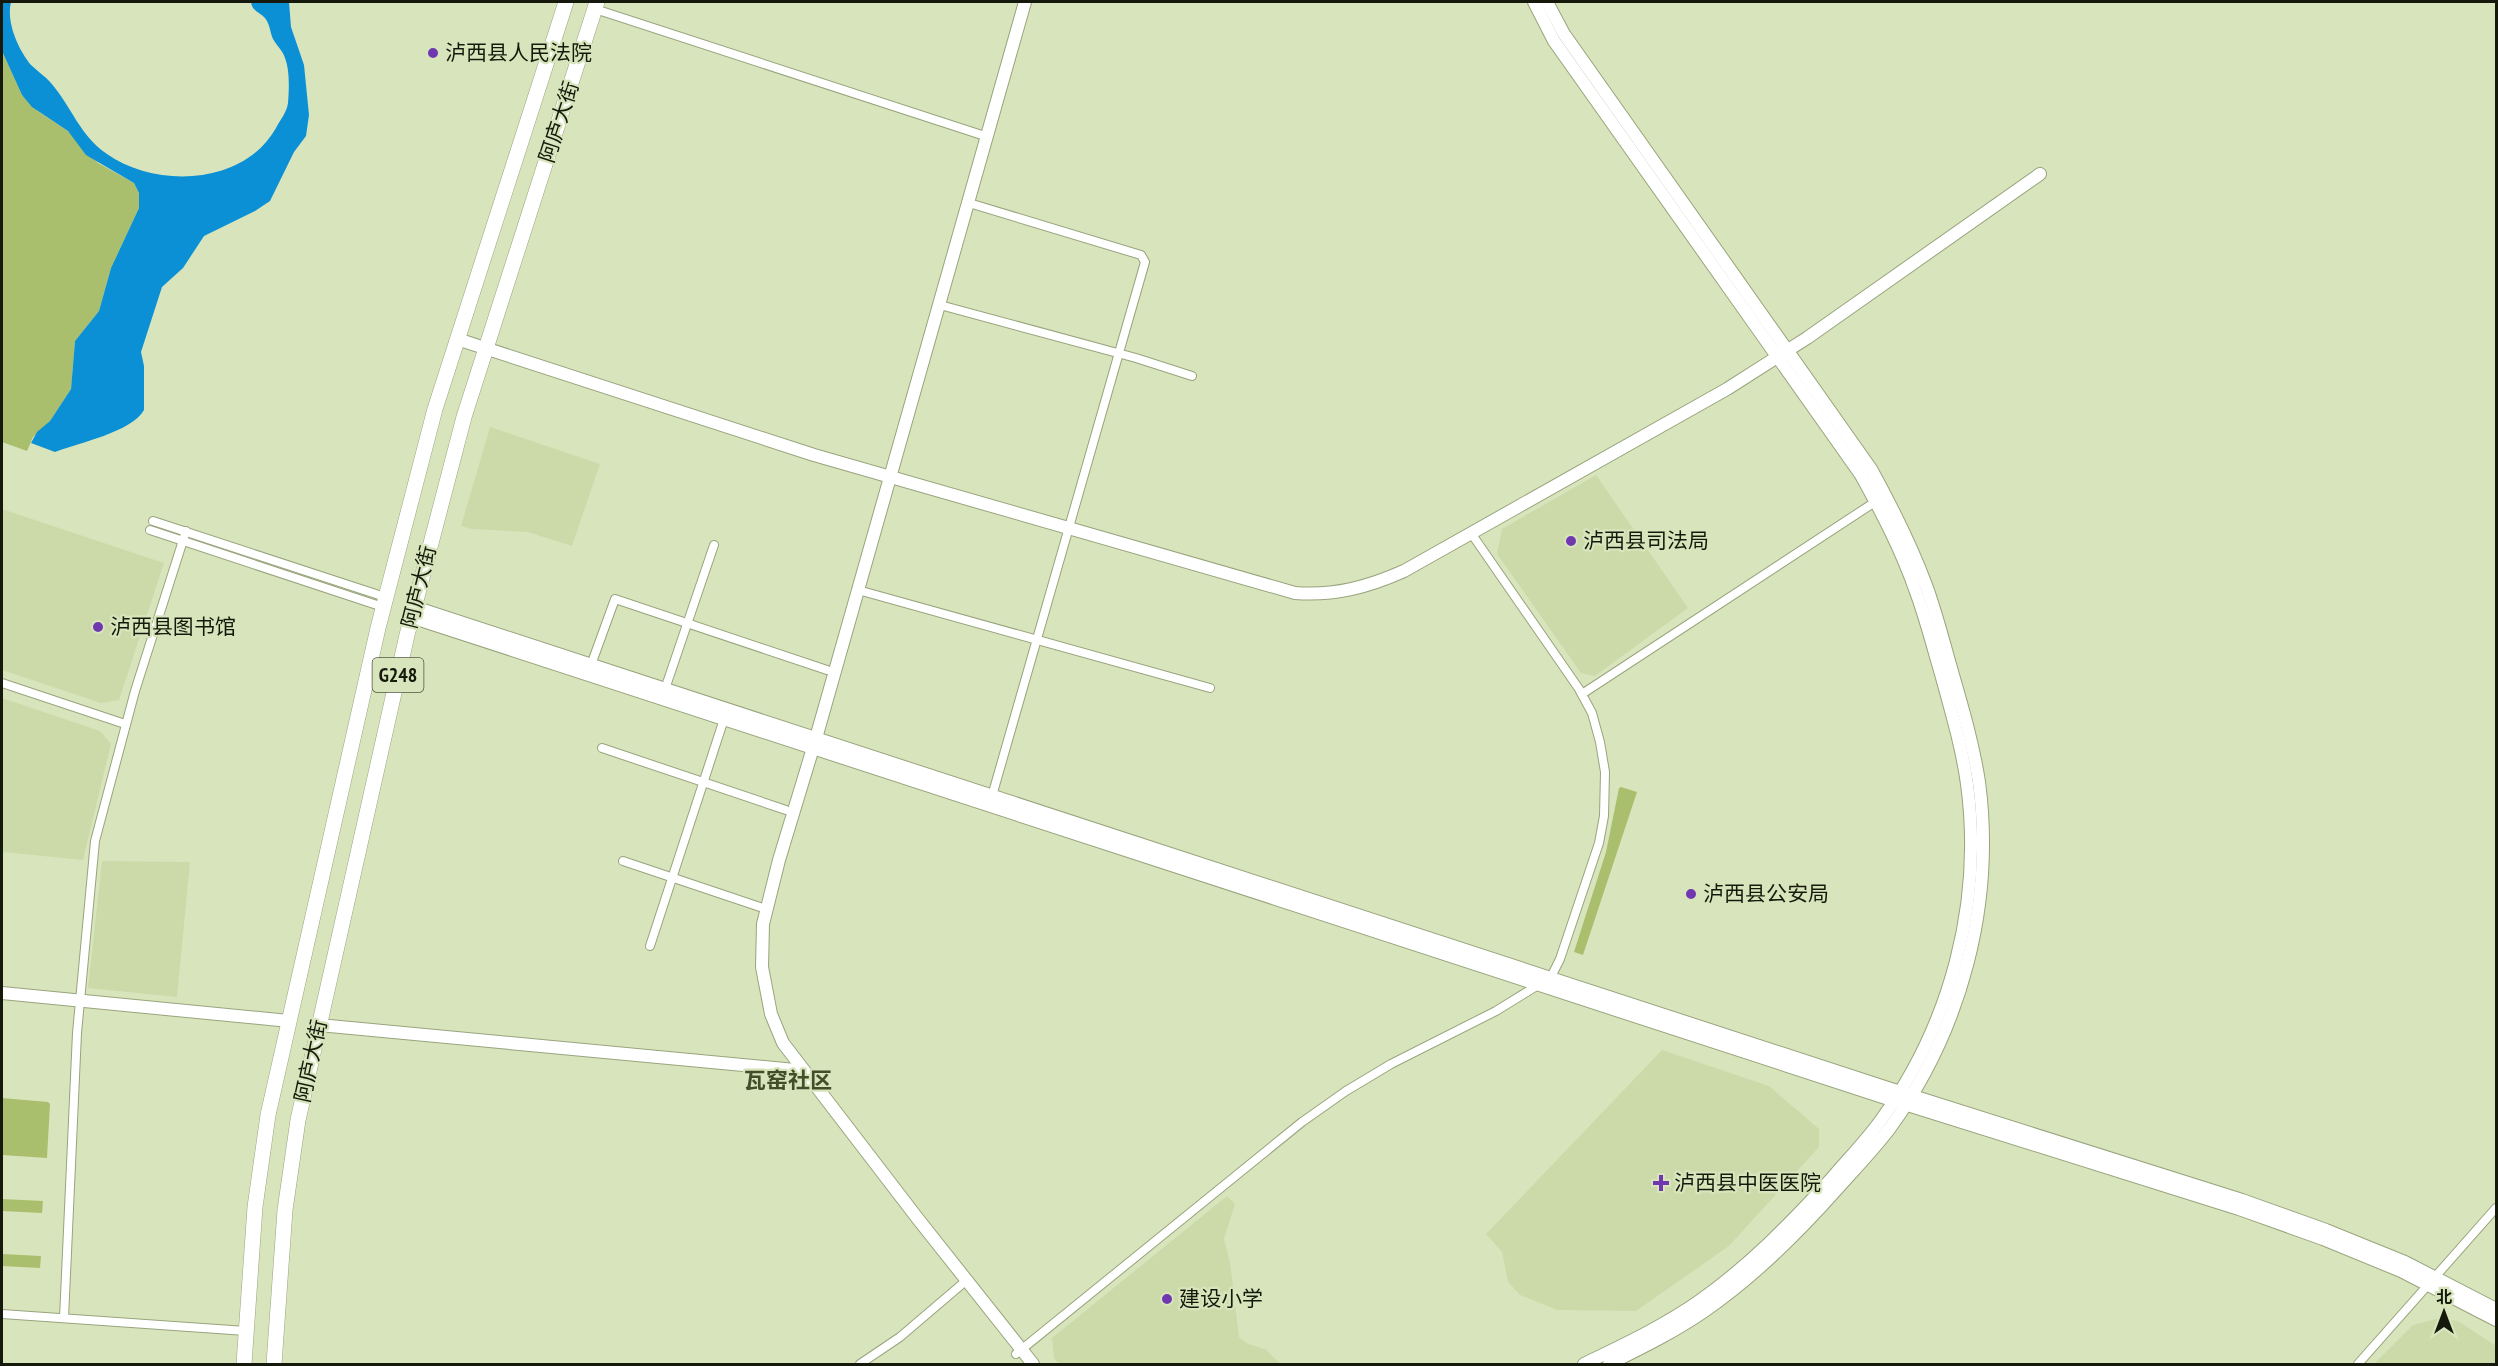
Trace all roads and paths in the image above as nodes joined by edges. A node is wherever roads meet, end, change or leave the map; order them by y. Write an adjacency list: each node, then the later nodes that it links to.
1 (566, 2): 11 (highway, 阿庐大街 / G248)
2 (1017, 2): 7 (main road)
3 (1025, 2): 7 (main road)
4 (1534, 2): 14 (main road)
5 (1546, 2): 14 (main road)
6 (596, 5): 7 (street); 12 (highway, 阿庐大街 / G248)
7 (984, 136): 9 (main road); 16 (main road)
8 (2040, 174): 14 (main road)
9 (969, 203): 10 (main road); 13 (street)
10 (940, 305): 13 (street); 16 (main road)
11 (457, 339): 12 (main road); 26 (highway, 阿庐大街 / G248)
12 (485, 348): 16 (main road); 27 (highway, 阿庐大街 / G248)
13 (1119, 354): 15 (street); 20 (street)
14 (1782, 355): 17 (main road); 22 (main road)
15 (1192, 376)
16 (887, 477): 20 (main road); 25 (main road); 31 (main road)
17 (1881, 499): 35 (street); 53 (main road)
18 (153, 520): 21 (street)
19 (150, 530): 23 (street)
20 (1070, 530): 22 (main road); 29 (street)
21 (186, 531): 23 (street); 26 (street)
22 (1471, 533): 35 (street)
23 (183, 541): 26 (street); 37 (street)
24 (714, 545): 28 (street)
25 (858, 590): 29 (street); 38 (main road)
26 (384, 602): 50 (highway, G248)
27 (412, 612): 30 (main road); 36 (main road); 51 (highway, 阿庐大街 / G248)
28 (687, 623): 30 (street); 31 (street); 34 (street)
29 (1038, 640): 33 (street); 41 (street)
30 (591, 665): 34 (main road)
31 (827, 670): 38 (main road)
32 (2, 683): 37 (street)
33 (1210, 688)
34 (664, 689): 38 (main road)
35 (1582, 694): 47 (street)
36 (724, 719): 38 (main road); 40 (street)
37 (125, 724): 49 (street)
38 (811, 742): 41 (main road); 42 (main road); 47 (main road); 62 (main road)
39 (602, 748): 40 (street)
40 (704, 782): 42 (street); 44 (street)
41 (992, 796): 47 (main road)
42 (786, 810): 45 (main road)
43 (623, 861): 44 (street)
44 (672, 878): 45 (street); 46 (street)
45 (760, 907): 52 (main road)
46 (650, 946)
47 (1545, 981): 53 (main road); 62 (street)
48 (2, 993): 49 (main road)
49 (80, 1001): 50 (main road); 59 (street)
50 (289, 1021): 61 (highway, G248)
51 (319, 1025): 52 (main road); 64 (highway, 阿庐大街 / G248)
52 (795, 1070): 56 (main road)
53 (1903, 1098): 55 (main road); 67 (main road); 68 (main road)
54 (2496, 1208): 55 (street)
55 (2432, 1280): 57 (main road); 60 (main road); 69 (street)
56 (961, 1285): 62 (main road); 65 (street)
57 (2496, 1308)
58 (2, 1314): 59 (street)
59 (64, 1318): 61 (street)
60 (2496, 1320)
61 (246, 1331): 63 (highway, G248)
62 (1021, 1356): 66 (main road)
63 (244, 1365)
64 (274, 1365)
65 (860, 1365)
66 (1033, 1365)
67 (1584, 1365)
68 (1609, 1365)
69 (2358, 1365)

